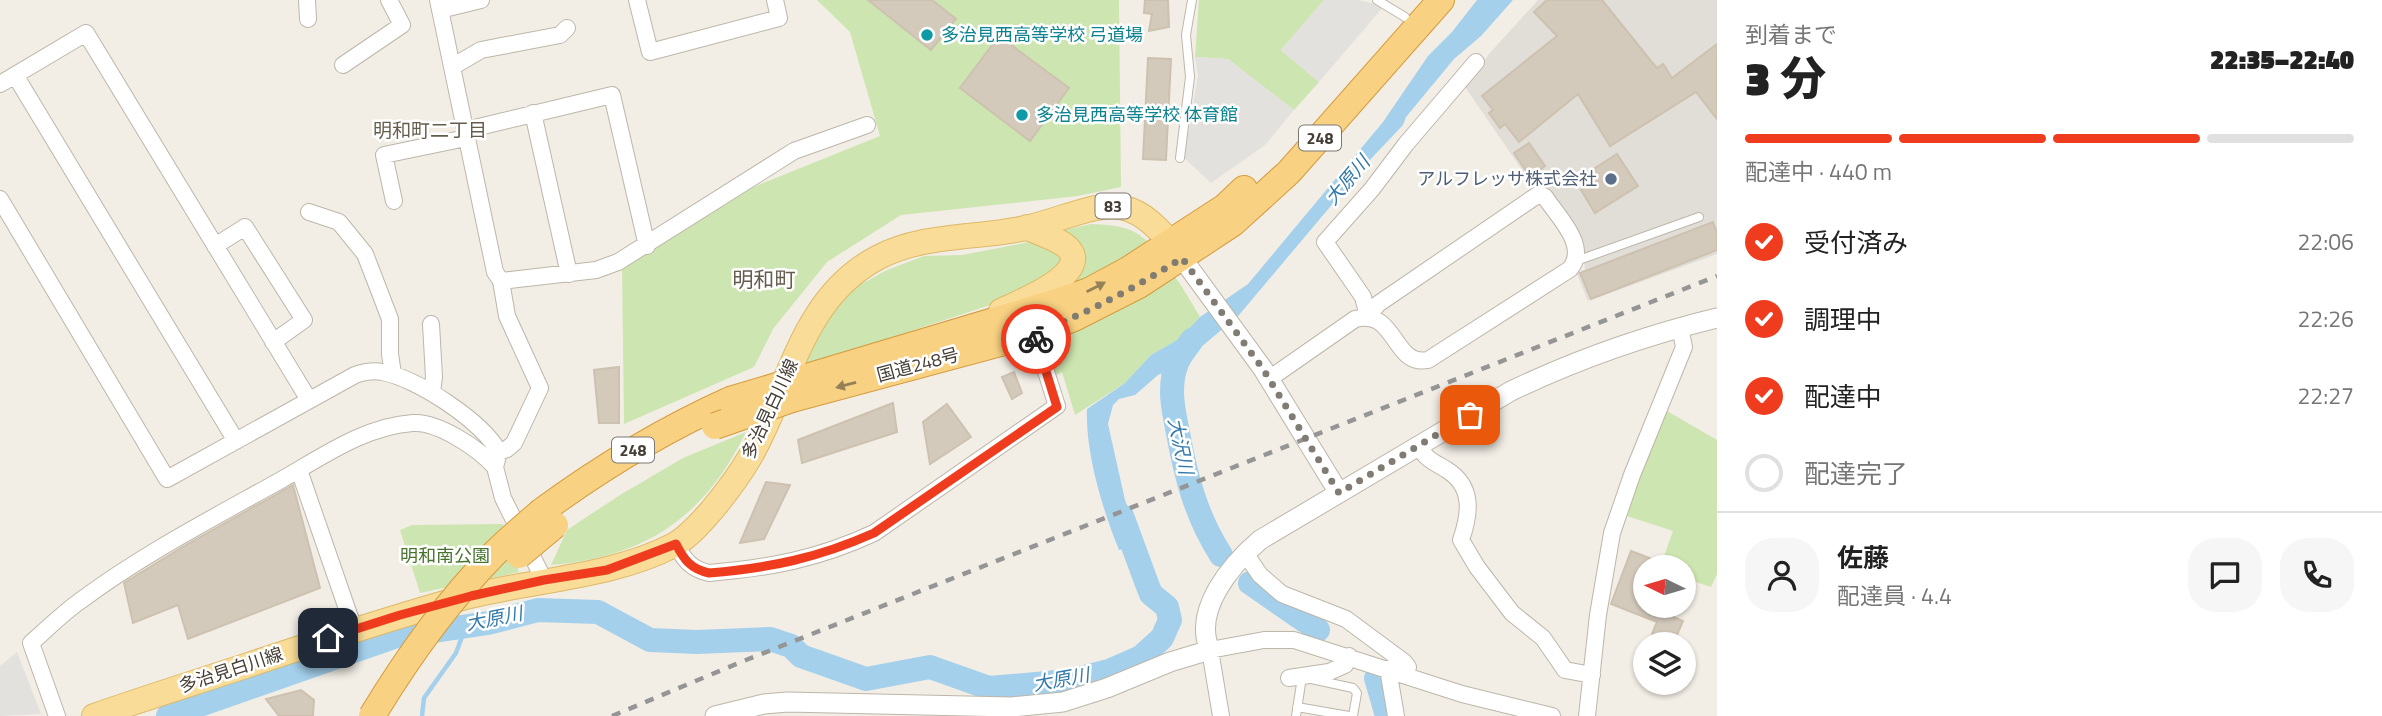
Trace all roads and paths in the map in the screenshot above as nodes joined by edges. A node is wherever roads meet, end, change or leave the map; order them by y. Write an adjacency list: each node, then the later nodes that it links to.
1 (307, 0): 11 (street)
2 (389, 0): 14 (street)
3 (481, 0): 9 (street)
4 (637, 0): 5 (street)
5 (775, 0)
6 (1192, 0): 21 (lane)
7 (1377, 0): 10 (lane)
8 (1441, 0): 30 (highway, 国道248号 / 248)
9 (439, 5): 15 (street)
10 (1412, 8): 30 (highway, 国道248号 / 248)
11 (308, 19)
12 (567, 28): 15 (street)
13 (1476, 62): 34 (street)
14 (343, 65)
15 (452, 66): 20 (street)
16 (15, 75): 17 (street); 28 (street); 46 (street)
17 (0, 84)
18 (533, 113): 20 (street); 29 (street); 32 (street)
19 (867, 125): 29 (street)
20 (466, 134): 23 (street); 33 (street)
21 (1180, 158)
22 (0, 199): 25 (street)
23 (394, 201)
24 (309, 212): 41 (street)
25 (5, 215): 46 (street)
26 (1699, 217): 31 (lane)
27 (1027, 228): 30 (main road, 多治見白川線 / 83); 38 (main road); 52 (main road, 多治見白川線 / 83)
28 (215, 246): 40 (street); 40 (street)
29 (647, 246): 32 (street)
30 (1176, 250): 38 (highway, 国道248号 / 248, one-way to 30); 39 (highway, 国道248号 / 248); 42 (street)
31 (1576, 261): 34 (street); 34 (street)
32 (569, 274): 33 (street)
33 (501, 281): 48 (street)
34 (1368, 316): 42 (street)
35 (1717, 318): 37 (street)
36 (431, 324): 44 (street)
37 (1680, 327): 47 (street); 60 (street)
38 (956, 332): 43 (highway, 国道248号 / 248)
39 (1034, 334): 43 (highway, 国道248号 / 248, one-way to 43); 52 (street)
40 (273, 342): 45 (street)
41 (393, 374): 44 (street); 45 (street)
42 (1266, 374): 50 (street)
43 (795, 390): 51 (highway, 国道248号 / 248, bridge); 51 (highway, 国道248号 / 248, bridge)
44 (432, 392): 48 (street)
45 (309, 400): 46 (street)
46 (236, 441)
47 (1418, 445): 50 (street); 60 (street)
48 (497, 459): 49 (street); 54 (street)
49 (299, 470): 55 (street); 64 (street)
50 (1339, 493): 53 (street)
51 (549, 518): 66 (highway, 国道248号 / 248, bridge); 67 (highway, 国道248号 / 248, bridge)
52 (676, 544): 54 (main road, 多治見白川線 / 83)
53 (1245, 553): 56 (street); 59 (street)
54 (544, 580): 55 (main road, 多治見白川線 / 83)
55 (354, 629): 65 (main road, 多治見白川線 / 83)
56 (1210, 650): 57 (street); 62 (street); 69 (street)
57 (1349, 656): 58 (street); 61 (street)
58 (1388, 669): 59 (street); 71 (street)
59 (1406, 674): 72 (street)
60 (1592, 675): 73 (street)
61 (1296, 677): 63 (lane); 70 (lane)
62 (847, 710): 68 (street)
63 (1296, 711): 70 (lane)
64 (57, 716)
65 (94, 716)
66 (372, 716)
67 (392, 716)
68 (715, 716)
69 (1221, 716)
70 (1351, 716)
71 (1395, 716)
72 (1552, 716)
73 (1587, 716)

